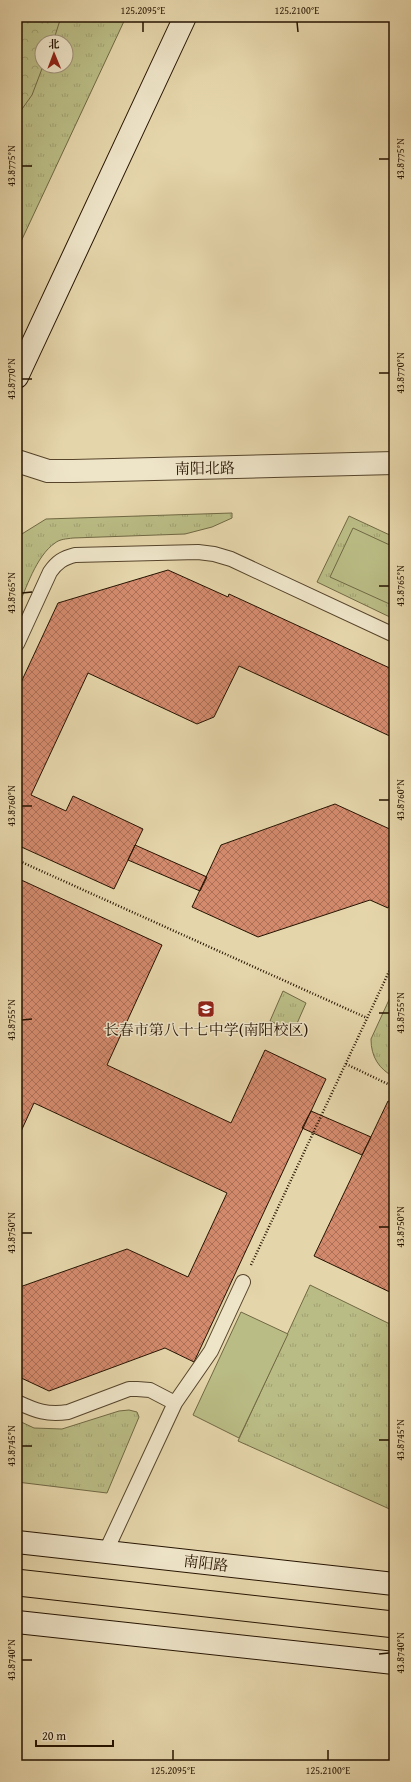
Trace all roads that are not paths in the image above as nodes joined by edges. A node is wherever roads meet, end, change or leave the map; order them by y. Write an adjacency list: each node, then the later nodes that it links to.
1 (185, 17): 2 (street)
2 (17, 377)
3 (17, 461): 4 (street, 南阳北路)
4 (394, 463)
5 (394, 635): 6 (lane)
6 (17, 644)
7 (243, 1282): 9 (lane)
8 (17, 1402): 9 (lane)
9 (175, 1403): 11 (lane)
10 (17, 1542): 11 (street, 南阳路)
11 (106, 1551): 12 (street, 南阳路)
12 (394, 1584)
13 (17, 1622): 14 (street)
14 (394, 1663)

